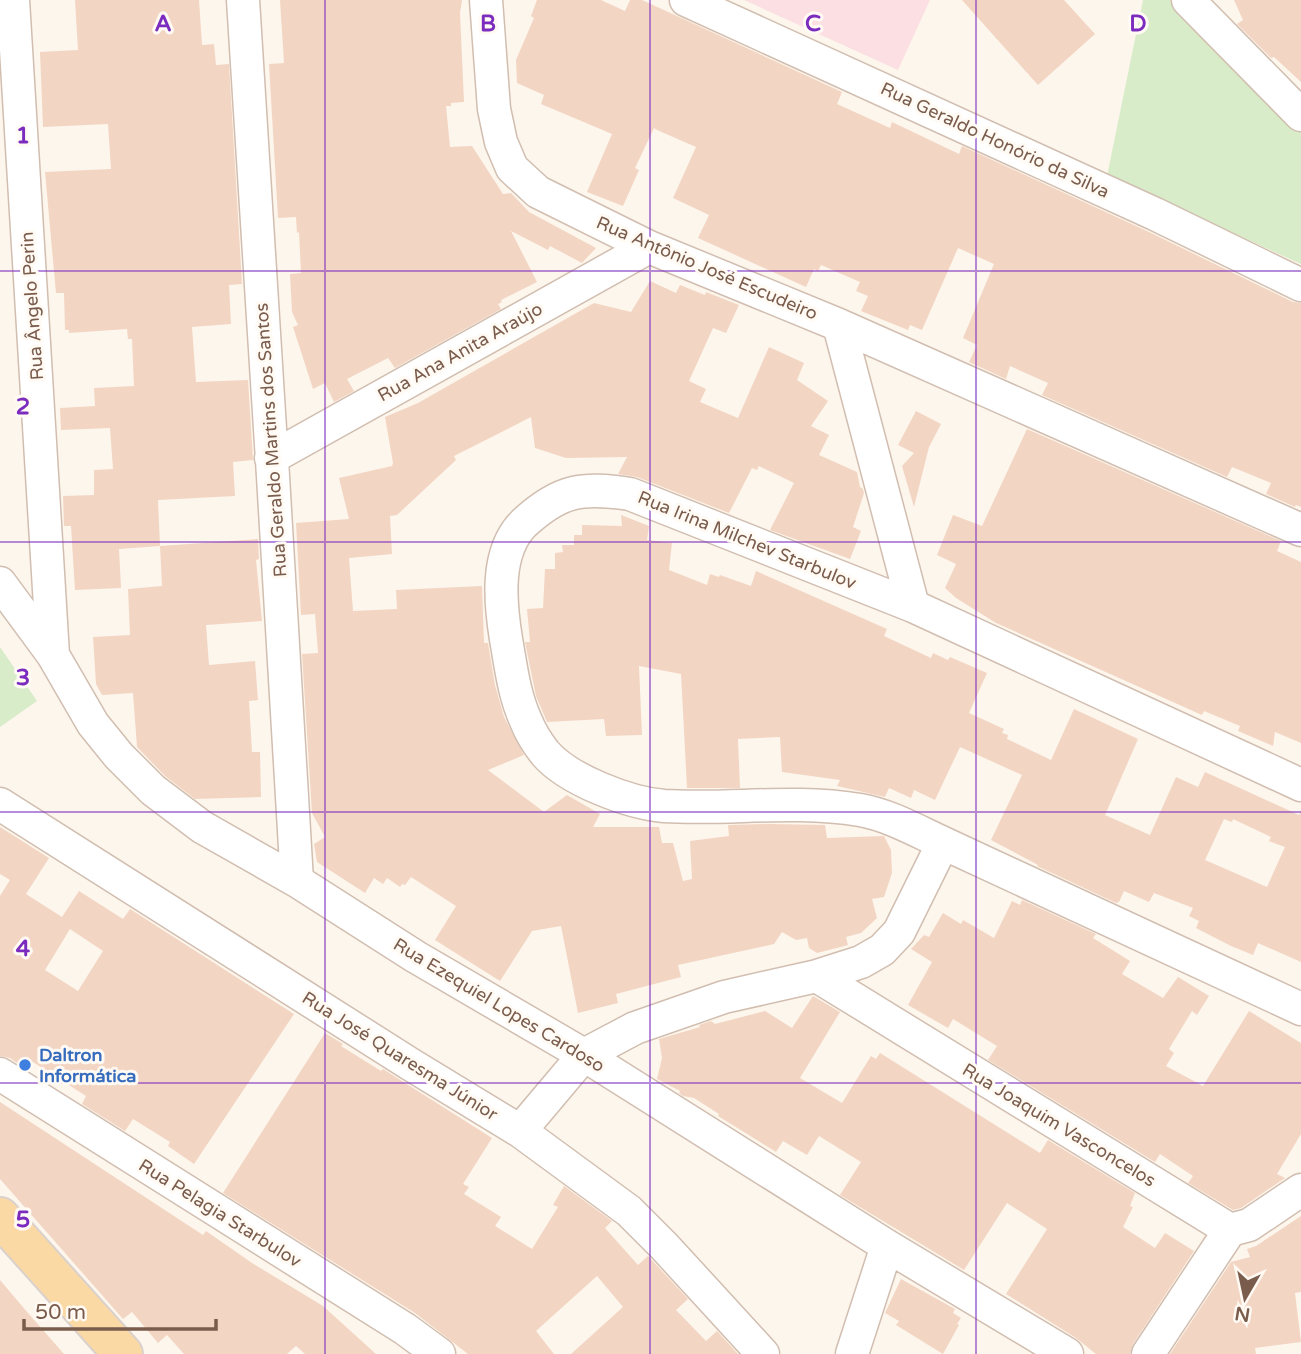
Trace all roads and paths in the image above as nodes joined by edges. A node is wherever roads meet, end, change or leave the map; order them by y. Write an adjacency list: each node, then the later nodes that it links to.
1 (13, 0): 14 (street, Rua Ângelo Perin)
2 (243, 0): 10 (street, Rua Geraldo Martins dos Santos)
3 (486, 0): 7 (street, Rua Antônio José Escudeiro)
4 (686, 0): 8 (street, Rua Geraldo Honório da Silva)
5 (1188, 0): 6 (street)
6 (1301, 115)
7 (649, 247): 9 (street, Rua Antônio José Escudeiro); 10 (street, Rua Ana Anita Araújo)
8 (1301, 285)
9 (839, 325): 11 (street); 13 (street, Rua Antônio José Escudeiro)
10 (271, 458): 18 (street, Rua Geraldo Martins dos Santos)
11 (1301, 530)
12 (0, 583): 14 (street, Rua Ezequiel Lopes Cardoso)
13 (913, 606): 15 (street, Rua Irina Milchev Starbulov); 17 (street, Rua Irina Milchev Starbulov)
14 (53, 655): 18 (street, Rua Ezequiel Lopes Cardoso)
15 (1301, 785)
16 (0, 804): 23 (street, Rua José Quaresma Júnior)
17 (943, 843): 19 (street); 20 (street)
18 (296, 881): 21 (street, Rua Ezequiel Lopes Cardoso)
19 (817, 976): 21 (street); 26 (street, Rua Joaquim Vasconcelos)
20 (1301, 1009)
21 (584, 1055): 23 (street); 27 (street, Rua Ezequiel Lopes Cardoso)
22 (0, 1073): 29 (street, Rua Pelagia Starbulov)
23 (520, 1131): 30 (street, Rua José Quaresma Júnior)
24 (1301, 1190): 26 (street)
25 (0, 1217): 28 (main road)
26 (1230, 1230): 33 (street)
27 (887, 1246): 31 (street); 32 (street, Rua Ezequiel Lopes Cardoso)
28 (122, 1354)
29 (439, 1354)
30 (763, 1354)
31 (852, 1354)
32 (1067, 1354)
33 (1148, 1354)

